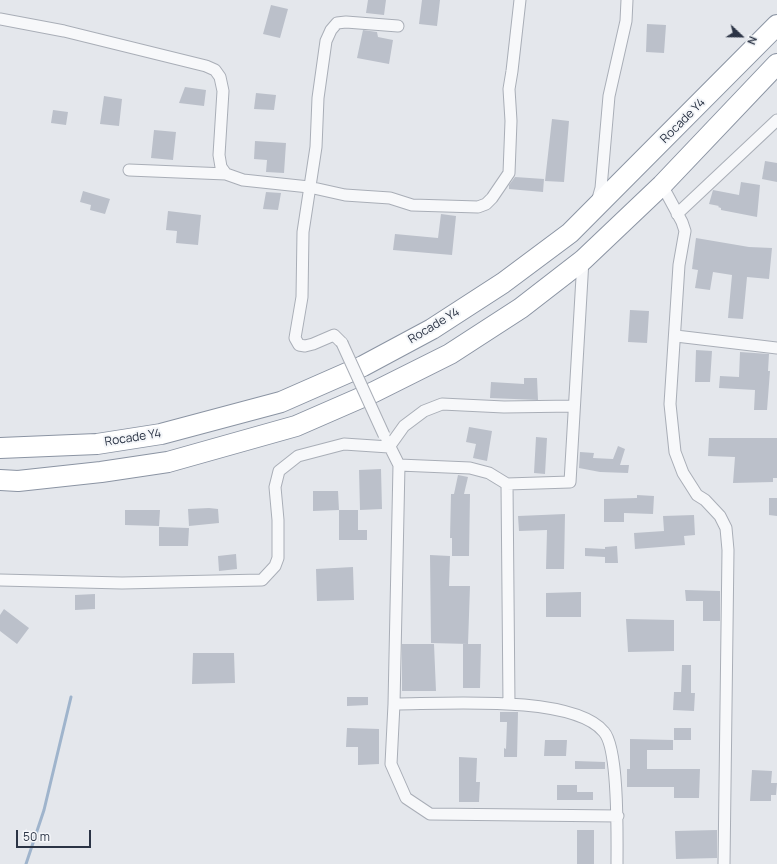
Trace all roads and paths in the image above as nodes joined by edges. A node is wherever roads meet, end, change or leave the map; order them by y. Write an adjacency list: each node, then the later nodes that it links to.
1 (520, 0): 11 (street)
2 (627, 0): 12 (street)
3 (0, 19): 9 (street)
4 (777, 25): 12 (highway, Rocade Y4)
5 (398, 26): 11 (street)
6 (777, 64): 10 (highway)
7 (777, 120): 13 (street)
8 (129, 170): 9 (street)
9 (226, 174): 11 (street)
10 (662, 185): 13 (street); 14 (highway)
11 (309, 187): 18 (street, bridge)
12 (595, 208): 19 (highway, Rocade Y4)
13 (677, 214): 15 (street)
14 (583, 260): 17 (street); 21 (highway)
15 (676, 336): 16 (street); 28 (street)
16 (777, 348)
17 (574, 406): 18 (street); 22 (street)
18 (389, 447): 20 (street); 23 (street)
19 (0, 448)
20 (399, 465): 22 (street); 24 (street)
21 (0, 480)
22 (508, 484): 25 (street)
23 (0, 580)
24 (394, 704): 25 (street); 26 (street)
25 (509, 704): 26 (street)
26 (618, 816): 27 (street)
27 (617, 864)
28 (724, 864)

